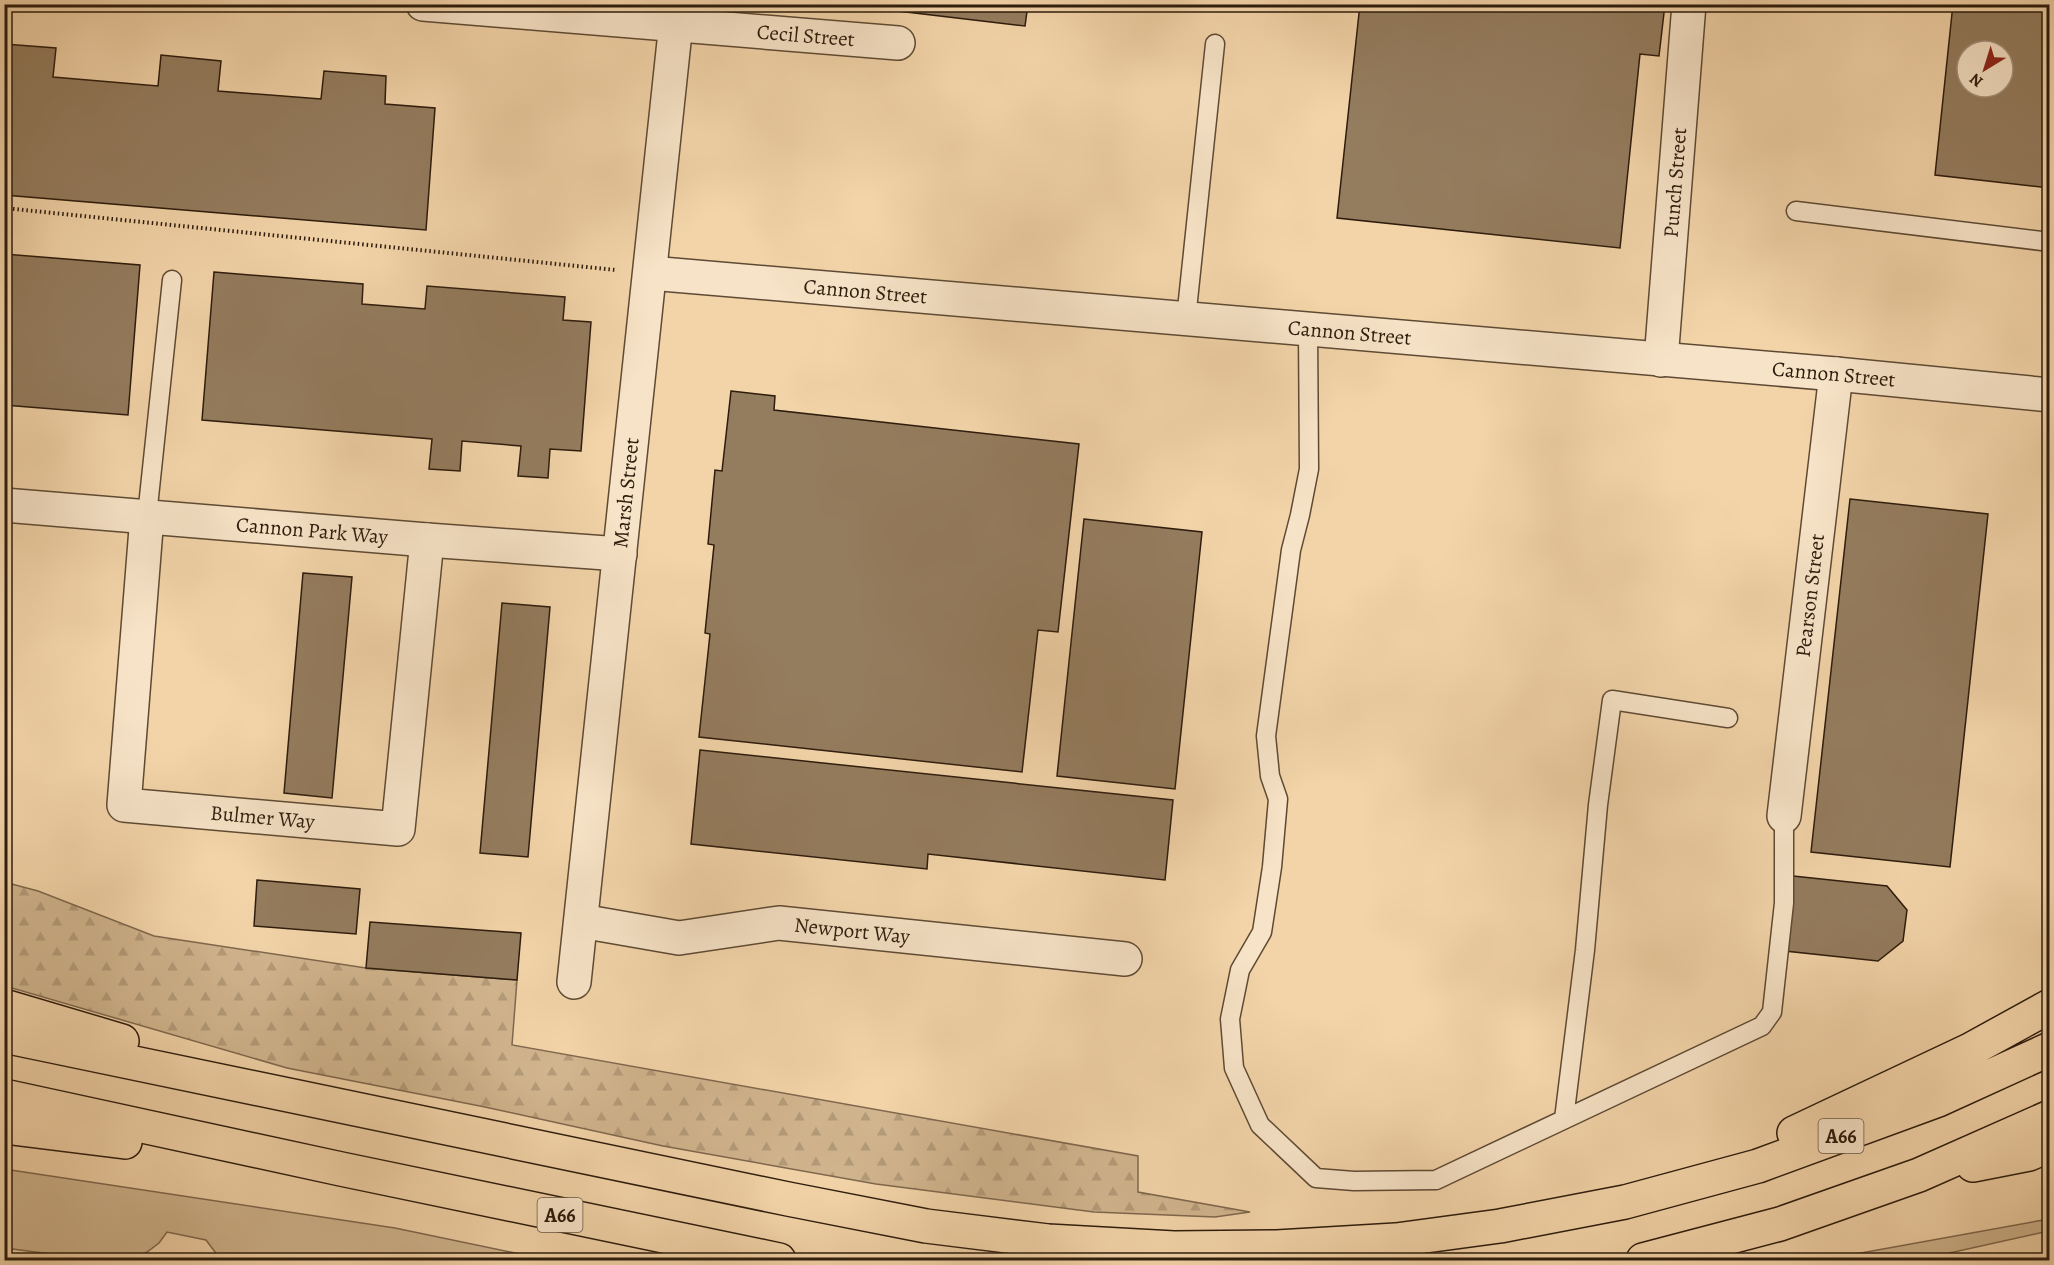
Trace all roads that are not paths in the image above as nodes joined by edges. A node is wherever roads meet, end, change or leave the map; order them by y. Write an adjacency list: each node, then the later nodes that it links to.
1 (423, 4): 3 (street, Cecil Street)
2 (1689, 4): 12 (street, Punch Street)
3 (677, 15): 4 (street, Cecil Street); 8 (street, Marsh Street)
4 (898, 43)
5 (1215, 44): 10 (lane)
6 (1796, 211): 7 (lane)
7 (2049, 242)
8 (650, 273): 10 (street, Cannon Street); 18 (street, Marsh Street)
9 (172, 280): 16 (lane)
10 (1186, 320): 11 (street, Cannon Street)
11 (1308, 330): 12 (street, Cannon Street); 31 (lane)
12 (1661, 360): 13 (street, Cannon Street)
13 (1836, 374): 14 (street, Cannon Street); 20 (street, Pearson Street)
14 (2049, 395)
15 (4, 505): 16 (street, Cannon Park Way)
16 (147, 516): 17 (street, Cannon Park Way); 17 (street, Bulmer Way)
17 (427, 540): 18 (street, Cannon Park Way)
18 (620, 554): 21 (street, Marsh Street)
19 (1728, 718): 31 (lane)
20 (1784, 816): 31 (lane)
21 (581, 921): 22 (street, Newport Way); 23 (street, Marsh Street)
22 (1125, 959)
23 (574, 982)
24 (4, 1006): 29 (highway, A66)
25 (2049, 1006): 36 (highway)
26 (4, 1036): 29 (highway, A66)
27 (2049, 1049): 36 (highway, A66)
28 (4, 1096): 34 (highway, A66)
29 (354, 1109): 36 (highway, A66)
30 (2049, 1117): 35 (highway)
31 (1564, 1119)
32 (4, 1127): 34 (highway)
33 (2049, 1145): 35 (highway)
34 (341, 1169): 37 (highway, A66)
35 (1919, 1175): 38 (highway)
36 (1625, 1202)
37 (779, 1260)
38 (1643, 1260)

